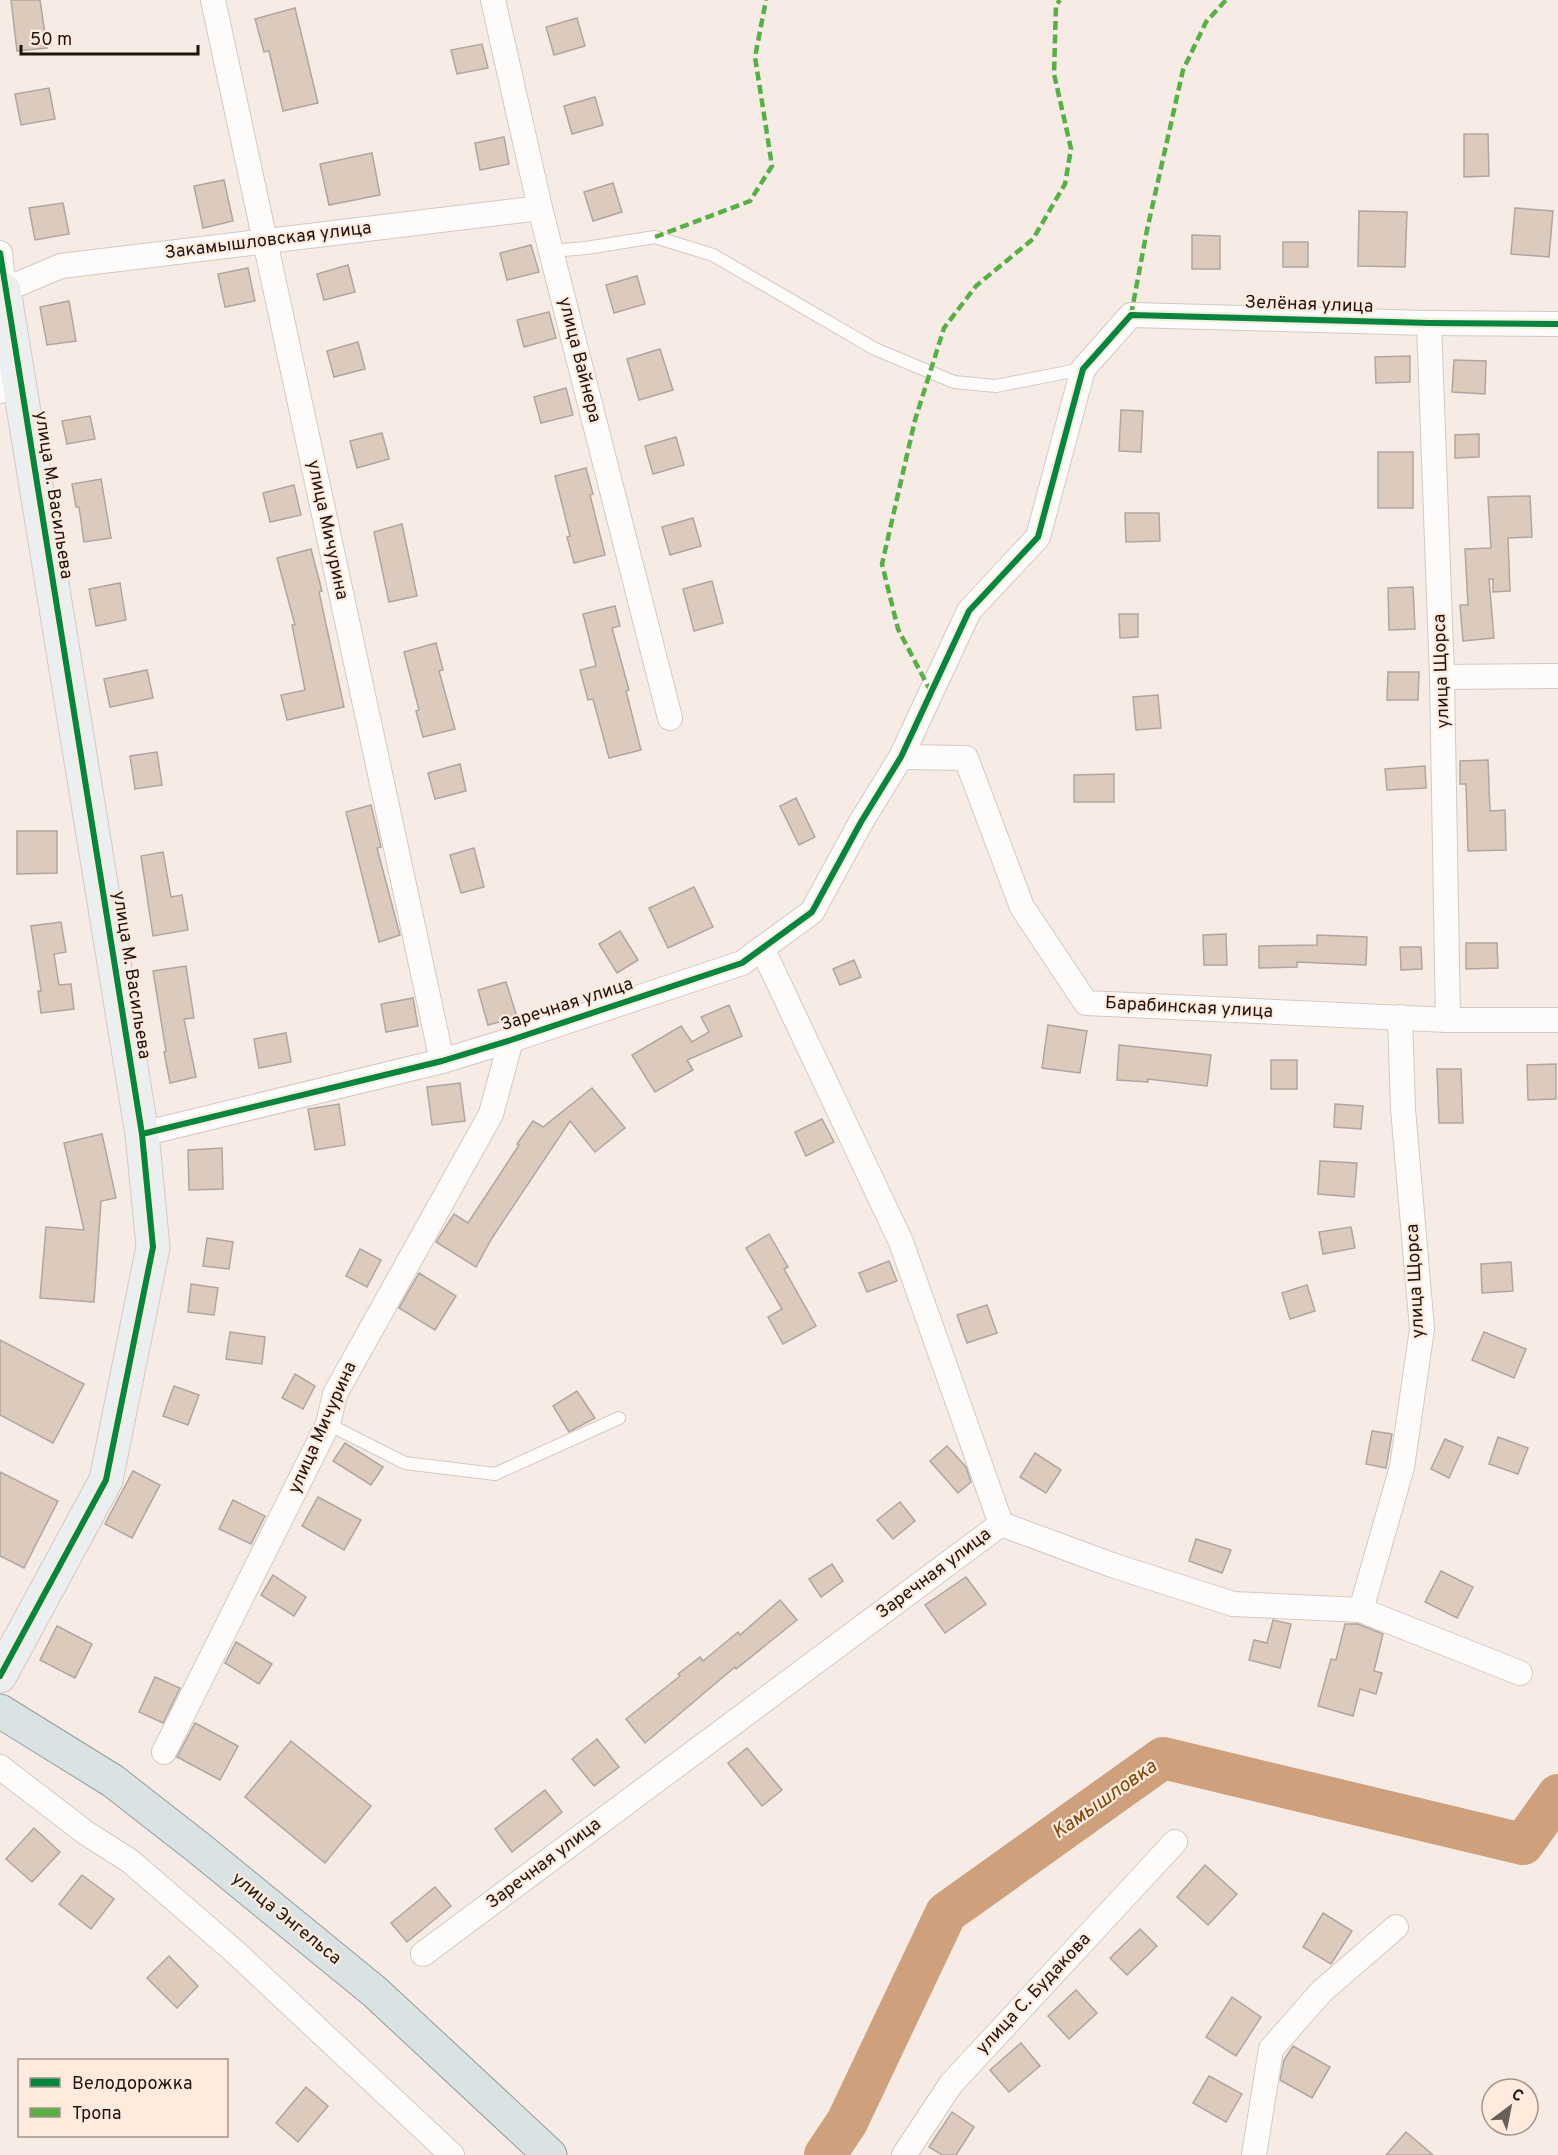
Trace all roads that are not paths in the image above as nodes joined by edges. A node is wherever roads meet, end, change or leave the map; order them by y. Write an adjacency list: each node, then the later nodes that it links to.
1 (213, 0): 4 (street, улица Мичурина)
2 (493, 0): 3 (street, улица Вайнера)
3 (540, 208): 4 (street, Закамышловская улица); 5 (street, улица Вайнера)
4 (265, 241): 7 (street, Закамышловская улица); 22 (street, улица Мичурина)
5 (551, 251): 11 (lane); 15 (street, улица Вайнера)
6 (0, 253): 7 (street, улица М. Васильева)
7 (2, 290): 10 (street, улица М. Васильева)
8 (1430, 323): 9 (street, Зелёная улица); 11 (street, Зелёная улица); 14 (street, улица Щорса)
9 (1558, 324)
10 (15, 352): 12 (street); 23 (street, улица М. Васильева)
11 (1083, 369): 16 (street, Заречная улица)
12 (0, 391)
13 (1558, 676): 14 (street)
14 (1442, 677): 19 (street, улица Щорса)
15 (670, 718)
16 (901, 757): 17 (street, Заречная улица); 18 (street, Барабинская улица)
17 (762, 948): 21 (street, Заречная улица); 26 (street, Заречная улица)
18 (1400, 1017): 19 (street, Барабинская улица); 27 (street, улица Щорса)
19 (1448, 1020): 20 (street, Барабинская улица)
20 (1558, 1020)
21 (511, 1040): 22 (street, Заречная улица); 25 (street, улица Мичурина)
22 (442, 1060): 23 (street, Заречная улица)
23 (142, 1134): 29 (street, улица М. Васильева)
24 (619, 1418): 25 (lane)
25 (328, 1425): 31 (street, улица Мичурина)
26 (1001, 1524): 27 (street); 35 (street, Заречная улица)
27 (1361, 1610): 28 (street)
28 (1521, 1673)
29 (0, 1676)
30 (0, 1711): 37 (main road, улица Энгельса)
31 (164, 1752)
32 (0, 1767): 36 (street)
33 (1175, 1842): 38 (street, улица С. Будакова)
34 (1396, 1927): 39 (street)
35 (423, 1954)
36 (452, 2155)
37 (550, 2155)
38 (904, 2155)
39 (1254, 2155)

